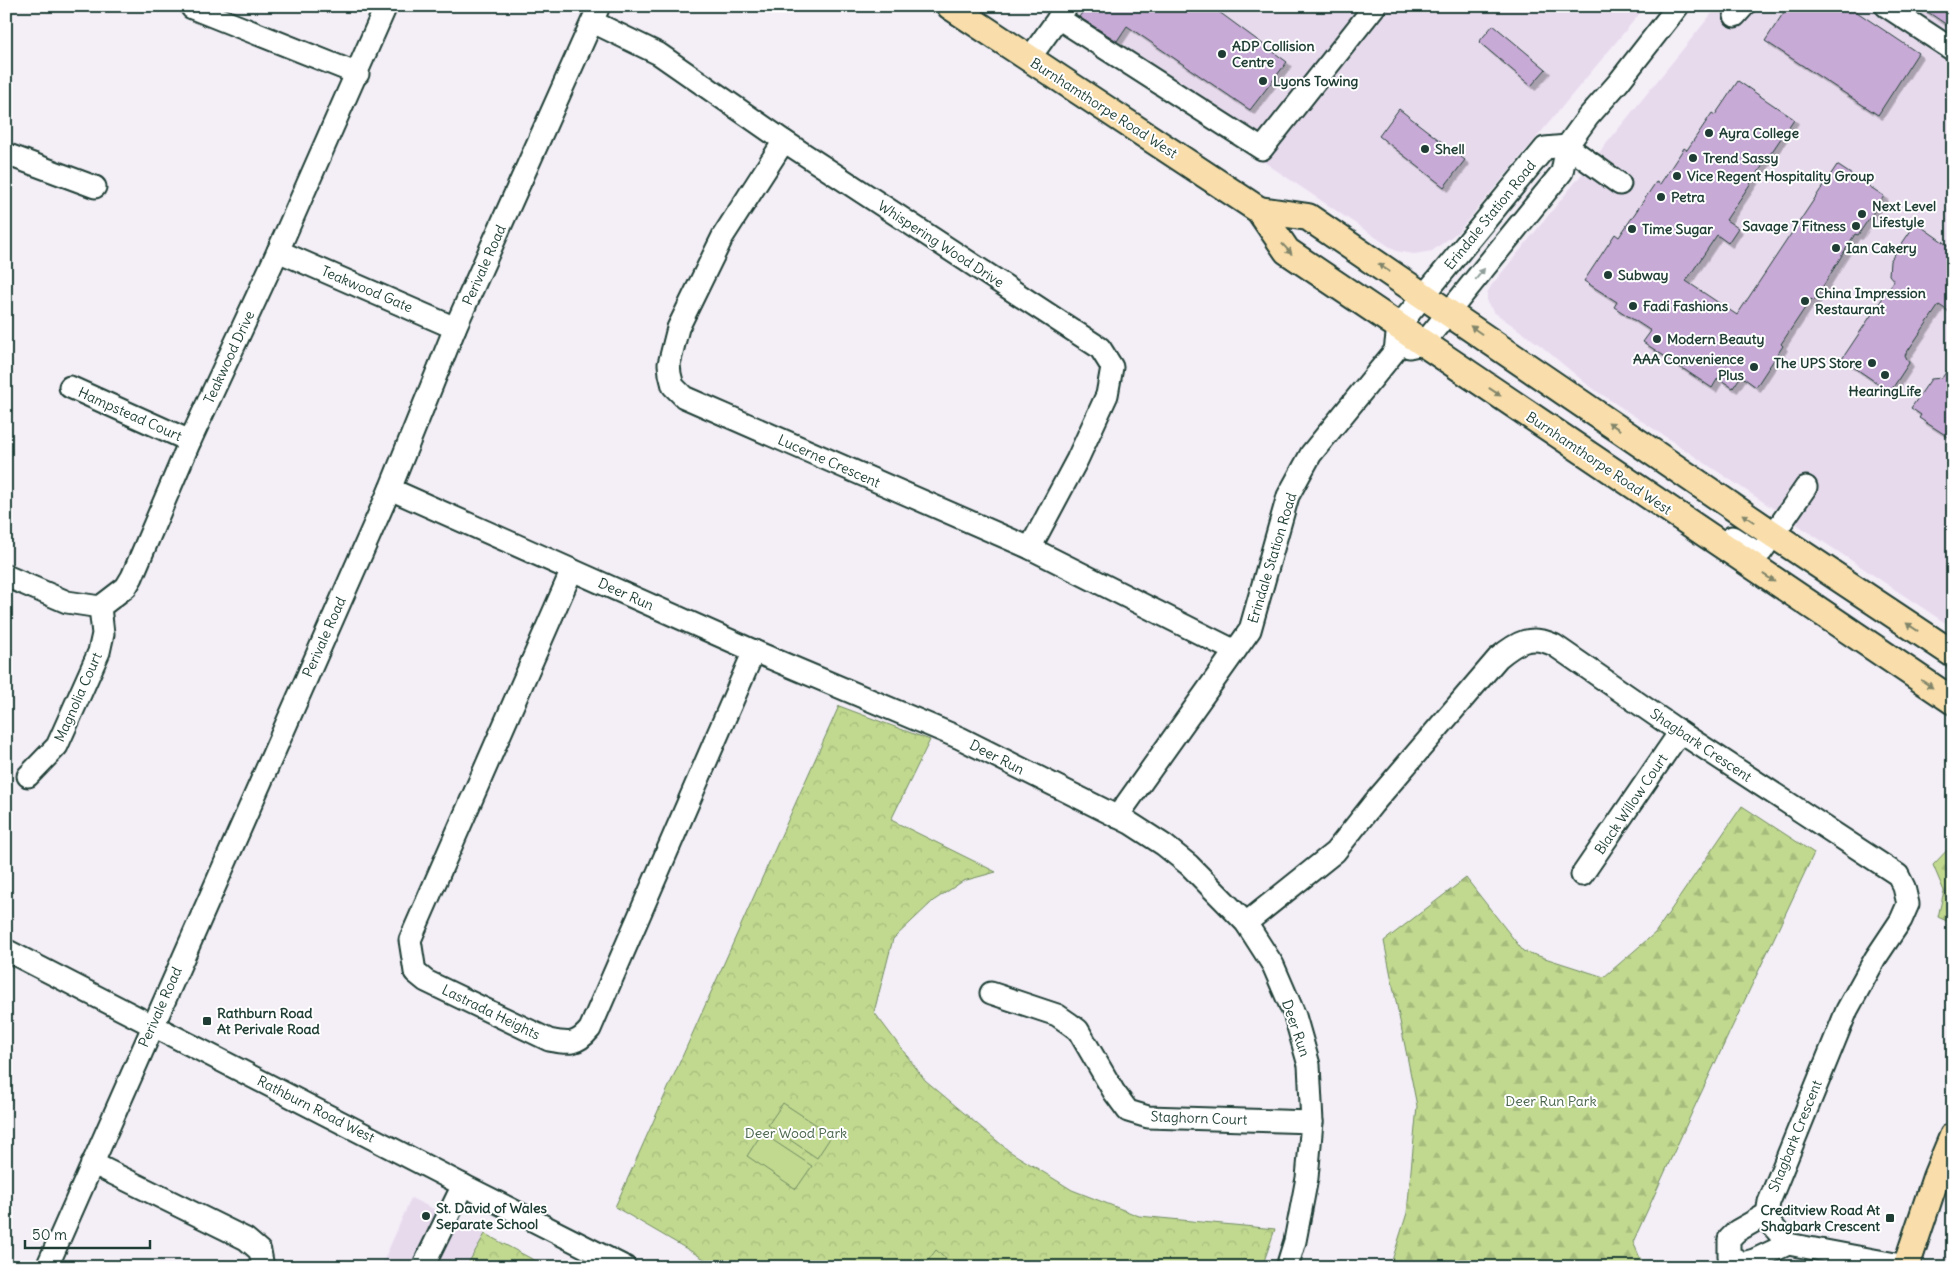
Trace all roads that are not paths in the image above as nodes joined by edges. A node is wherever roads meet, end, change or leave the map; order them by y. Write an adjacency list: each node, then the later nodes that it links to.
1 (386, 6): 11 (street, Teakwood Drive)
2 (950, 6): 10 (main road, Burnhamthorpe Road West)
3 (1375, 6): 7 (street)
4 (1678, 6): 13 (street, Erindale Station Road)
5 (1886, 6): 9 (street)
6 (192, 8): 11 (street)
7 (1062, 12): 10 (street)
8 (596, 14): 12 (street, Whispering Wood Drive); 21 (street, Perivale Road)
9 (1953, 50)
10 (1030, 59): 17 (main road, Burnhamthorpe Road West)
11 (358, 74): 18 (street, Teakwood Drive)
12 (784, 141): 30 (street, Whispering Wood Drive); 30 (street, Lucerne Crescent)
13 (1567, 146): 15 (street); 19 (street, Erindale Station Road); 20 (street, Erindale Station Road, one-way to 13)
14 (6, 154): 16 (street)
15 (1620, 184)
16 (95, 187)
17 (1259, 210): 19 (main road, Burnhamthorpe Road West, one-way to 17); 22 (main road, Burnhamthorpe Road West, one-way to 22)
18 (278, 251): 21 (street, Teakwood Gate); 25 (street, Teakwood Drive)
19 (1424, 295): 20 (main road, Burnhamthorpe Road West); 22 (street, Erindale Station Road)
20 (1449, 312): 23 (street, Erindale Station Road); 29 (main road, Burnhamthorpe Road West, one-way to 20)
21 (456, 328): 27 (street, Perivale Road)
22 (1396, 339): 23 (main road, Burnhamthorpe Road West); 34 (street, Erindale Station Road)
23 (1424, 344): 28 (main road, Burnhamthorpe Road West, one-way to 28)
24 (70, 387): 25 (street, Hampstead Court)
25 (190, 441): 33 (street, Teakwood Drive)
26 (1806, 487): 29 (street)
27 (390, 489): 31 (street, Deer Run); 45 (street, Perivale Road)
28 (1670, 511): 29 (street); 37 (main road, Burnhamthorpe Road West, one-way to 37)
29 (1774, 535): 36 (main road, Burnhamthorpe Road West, one-way to 29)
30 (1030, 548): 34 (street, Lucerne Crescent)
31 (572, 570): 35 (street, Deer Run); 35 (street, Lastrada Heights)
32 (6, 576): 33 (street)
33 (100, 607): 39 (street, Magnolia Court)
34 (1235, 651): 40 (street, Erindale Station Road)
35 (754, 652): 40 (street, Deer Run)
36 (1953, 654)
37 (1953, 701)
38 (1680, 732): 41 (street, Black Willow Court); 42 (street, Shagbark Crescent); 50 (street, Shagbark Crescent)
39 (28, 776)
40 (1117, 817): 42 (street, Deer Run)
41 (1582, 876)
42 (1246, 923): 46 (street, Deer Run)
43 (6, 950): 45 (street, Rathburn Road West)
44 (991, 993): 46 (street, Staghorn Court)
45 (152, 1025): 48 (street, Perivale Road); 49 (street, Rathburn Road West)
46 (1312, 1122): 56 (street, Deer Run)
47 (1953, 1136): 57 (main road)
48 (92, 1163): 52 (street, Perivale Road); 53 (street)
49 (463, 1185): 54 (street); 55 (street, Rathburn Road West)
50 (1767, 1214): 51 (street); 51 (street)
51 (1788, 1244): 57 (street)
52 (47, 1267)
53 (263, 1267)
54 (422, 1267)
55 (626, 1267)
56 (1287, 1267)
57 (1906, 1267)

